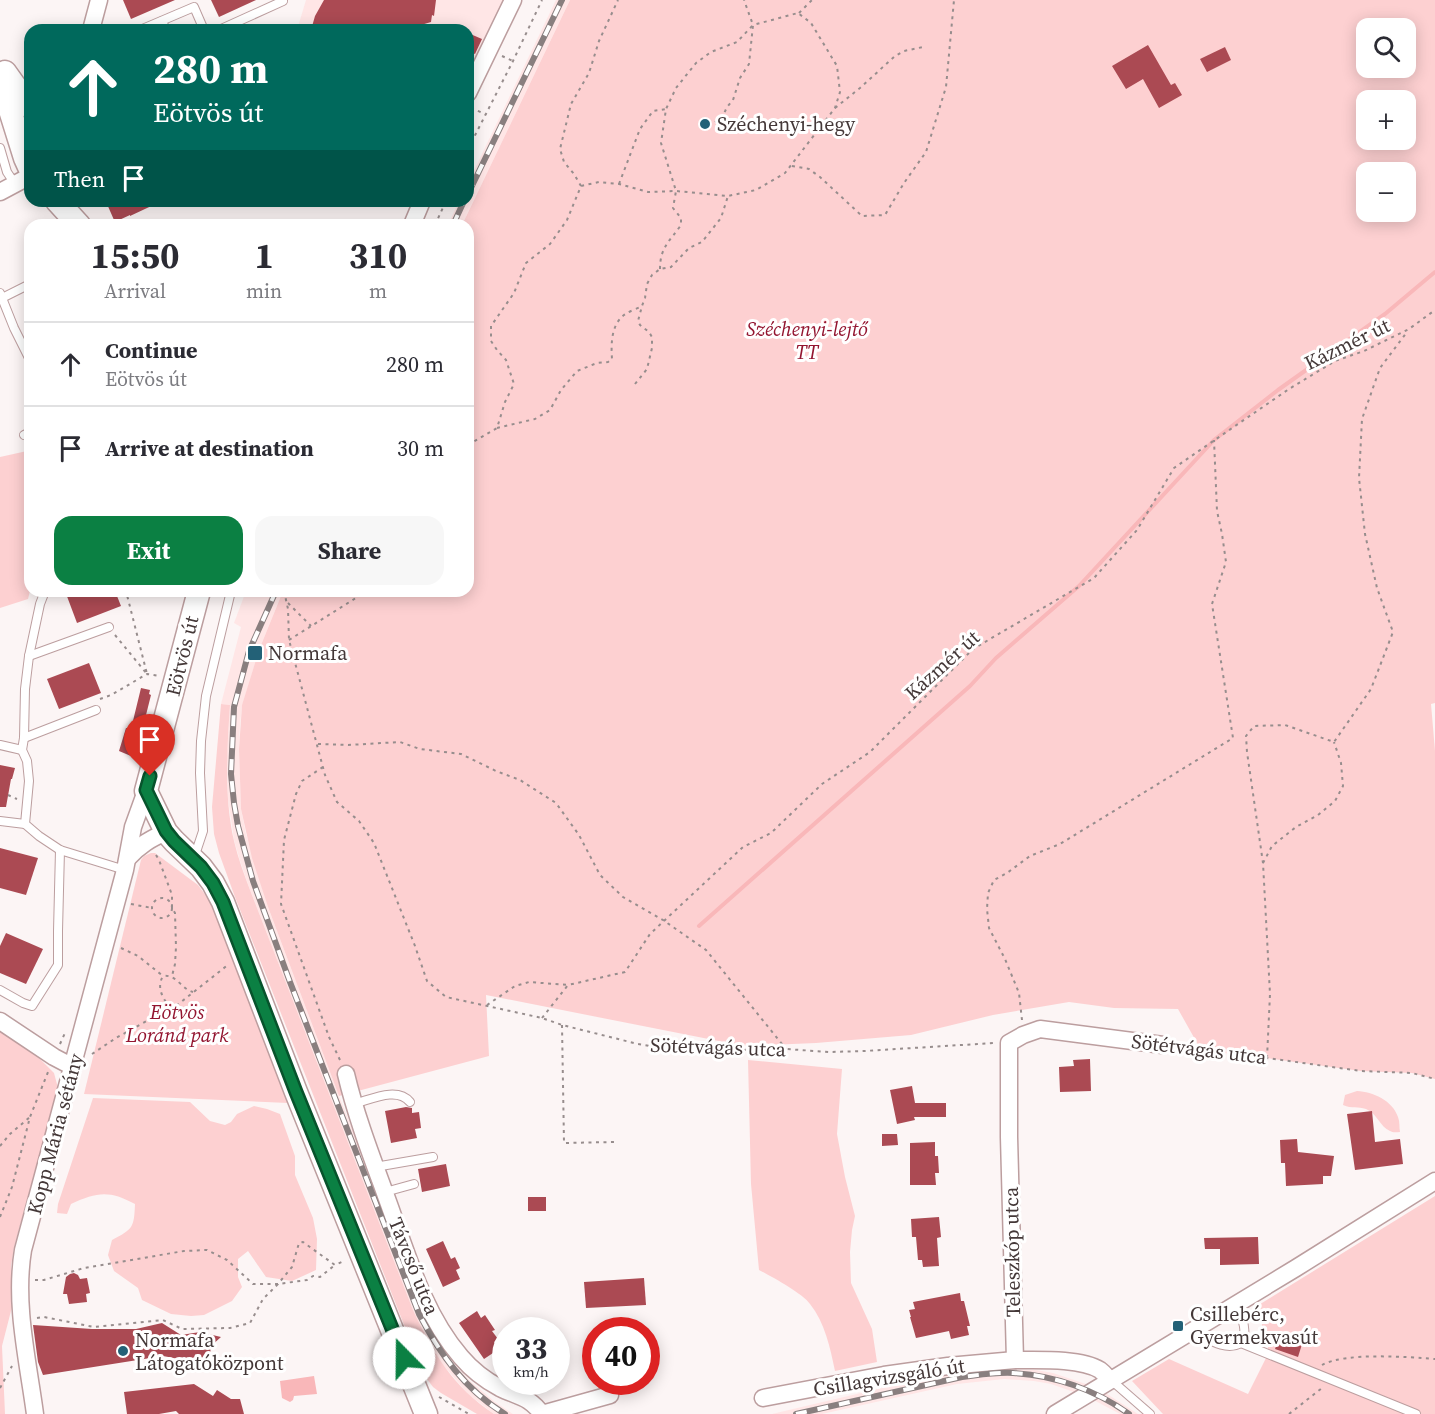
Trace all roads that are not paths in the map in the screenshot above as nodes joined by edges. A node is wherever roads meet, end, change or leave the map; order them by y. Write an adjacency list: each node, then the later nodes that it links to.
1 (99, 0): 5 (street)
2 (513, 0): 11 (street)
3 (283, 2): 9 (lane)
4 (162, 21): 6 (lane); 7 (lane); 8 (lane)
5 (93, 24)
6 (155, 24)
7 (163, 24)
8 (201, 24)
9 (233, 24)
10 (0, 77): 12 (street); 14 (street)
11 (474, 81)
12 (24, 101)
13 (0, 148): 14 (lane)
14 (22, 172)
15 (63, 207): 16 (street)
16 (74, 219)
17 (24, 286): 18 (lane)
18 (1, 296): 19 (lane)
19 (24, 348)
20 (43, 597): 24 (lane)
21 (197, 597): 29 (street, Eötvös út)
22 (230, 597): 33 (lane)
23 (108, 627): 24 (lane)
24 (29, 656): 26 (lane)
25 (95, 706): 26 (lane)
26 (24, 738): 28 (lane)
27 (0, 745): 28 (lane)
28 (22, 750): 31 (lane)
29 (146, 790): 32 (street); 35 (street, Eötvös út)
30 (0, 820): 31 (lane)
31 (25, 824): 34 (lane)
32 (156, 836): 35 (street); 56 (street)
33 (197, 849)
34 (60, 850): 35 (lane); 36 (lane)
35 (126, 864): 40 (street, Kopp Mária sétány)
36 (0, 990)
37 (0, 1021): 40 (street)
38 (1016, 1039): 39 (street, Sötétvágás utca); 52 (street, Teleszkóp utca)
39 (1163, 1045)
40 (73, 1067): 57 (street, Kopp Mária sétány)
41 (346, 1074): 43 (street, Távcső utca)
42 (410, 1102): 43 (lane)
43 (353, 1104): 45 (street, Távcső utca)
44 (433, 1157): 45 (lane)
45 (375, 1167): 48 (street, Távcső utca)
46 (1435, 1182): 49 (street)
47 (414, 1184): 48 (lane)
48 (385, 1192): 58 (street, Távcső utca)
49 (1236, 1304): 50 (street); 51 (lane)
50 (1191, 1331): 51 (lane); 53 (street)
51 (1241, 1343): 61 (lane)
52 (1015, 1360): 53 (street); 55 (street, Csillagvizsgáló út)
53 (1110, 1380): 59 (street); 60 (lane)
54 (610, 1395): 58 (street)
55 (763, 1398)
56 (428, 1409)
57 (35, 1414)
58 (542, 1414)
59 (1055, 1414)
60 (1150, 1414)
61 (1416, 1414)

